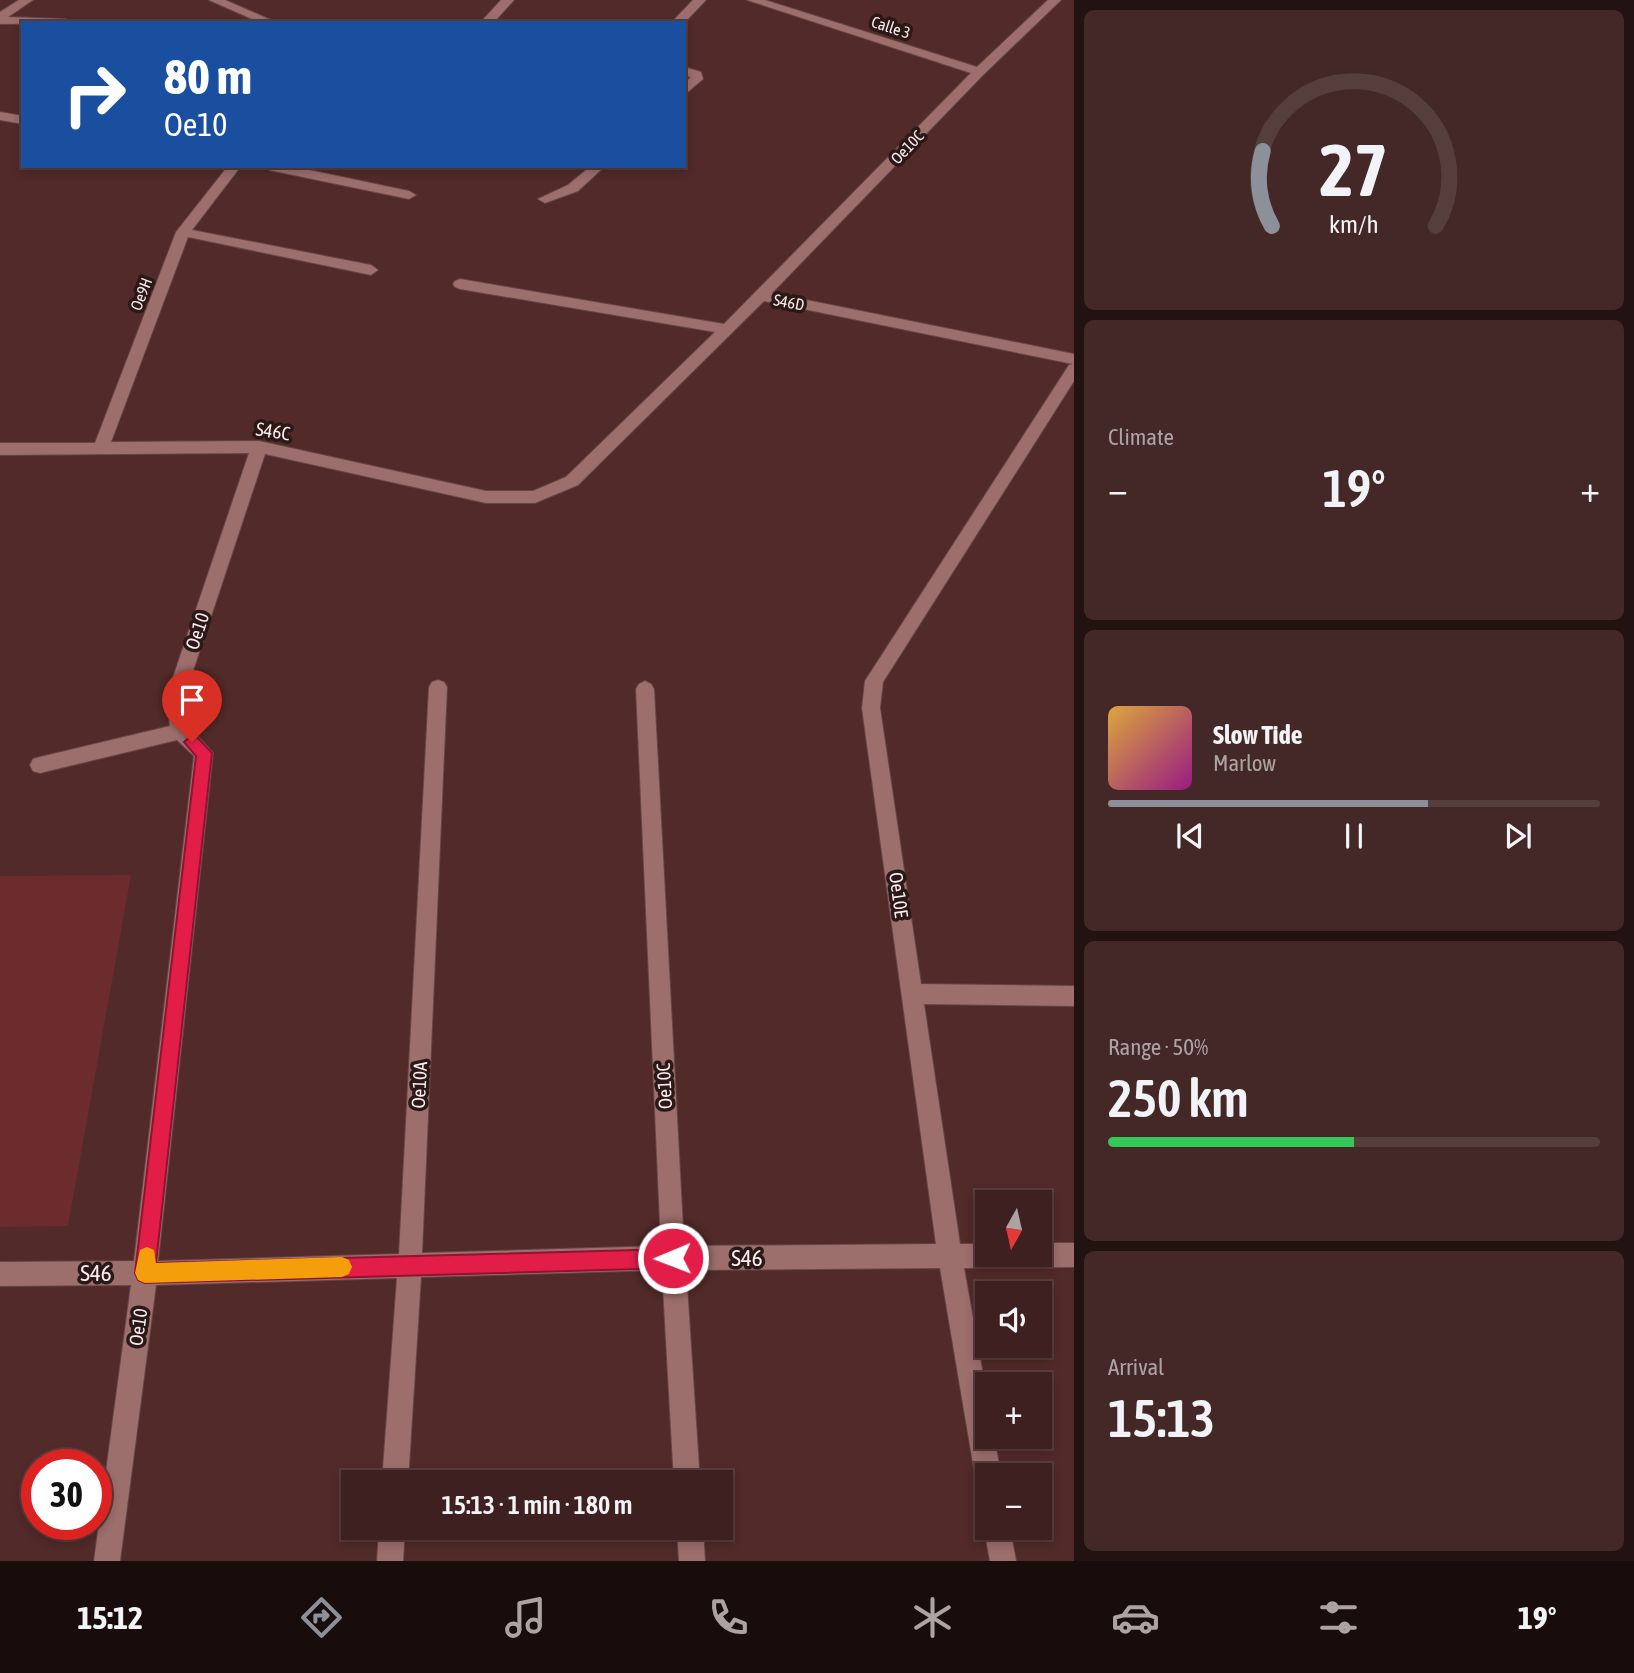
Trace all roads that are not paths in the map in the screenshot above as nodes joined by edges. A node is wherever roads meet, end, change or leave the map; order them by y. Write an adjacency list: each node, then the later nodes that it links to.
1 (27, 0): 7 (street)
2 (215, 0): 9 (street)
3 (700, 0): 11 (street)
4 (753, 0): 13 (street, Calle 3)
5 (1055, 0): 13 (street, Oe10C)
6 (505, 1): 10 (street)
7 (0, 19): 8 (street)
8 (32, 21)
9 (267, 21)
10 (488, 21)
11 (679, 21)
12 (686, 72): 14 (street)
13 (979, 72): 25 (street, Oe10C)
14 (686, 89)
15 (0, 116): 16 (street)
16 (21, 120)
17 (233, 168): 22 (street, Oe9H)
18 (279, 168): 20 (street)
19 (597, 168): 21 (street)
20 (409, 195)
21 (545, 199)
22 (183, 232): 23 (street); 30 (street, Oe9H)
23 (371, 270)
24 (460, 284): 26 (street)
25 (761, 296): 26 (street, S46D); 27 (street, S46D)
26 (726, 329): 32 (street, S46D)
27 (1074, 359)
28 (1074, 369): 37 (street, Oe10E)
29 (259, 447): 30 (street, S46C); 32 (street, S46C); 35 (street, Oe10)
30 (101, 448): 31 (street, S46C)
31 (0, 449)
32 (535, 497)
33 (438, 687): 42 (street, Oe10A)
34 (645, 689): 41 (street, Oe10C)
35 (180, 731): 36 (street); 43 (street, Oe10)
36 (40, 765)
37 (913, 994): 38 (street); 40 (street, Oe10E)
38 (1074, 996)
39 (1074, 1255): 40 (street, S46)
40 (950, 1256): 41 (street, S46); 45 (street, Oe10E)
41 (673, 1258): 42 (street, S46); 47 (street, Oe10C)
42 (410, 1265): 43 (street, S46); 46 (street, Oe10A)
43 (145, 1273): 44 (street, S46); 51 (street, Oe10)
44 (0, 1274)
45 (986, 1463)
46 (397, 1470)
47 (686, 1470)
48 (391, 1540): 52 (street)
49 (691, 1540): 53 (street)
50 (999, 1540): 54 (street)
51 (107, 1561)
52 (390, 1561)
53 (692, 1561)
54 (1003, 1561)

